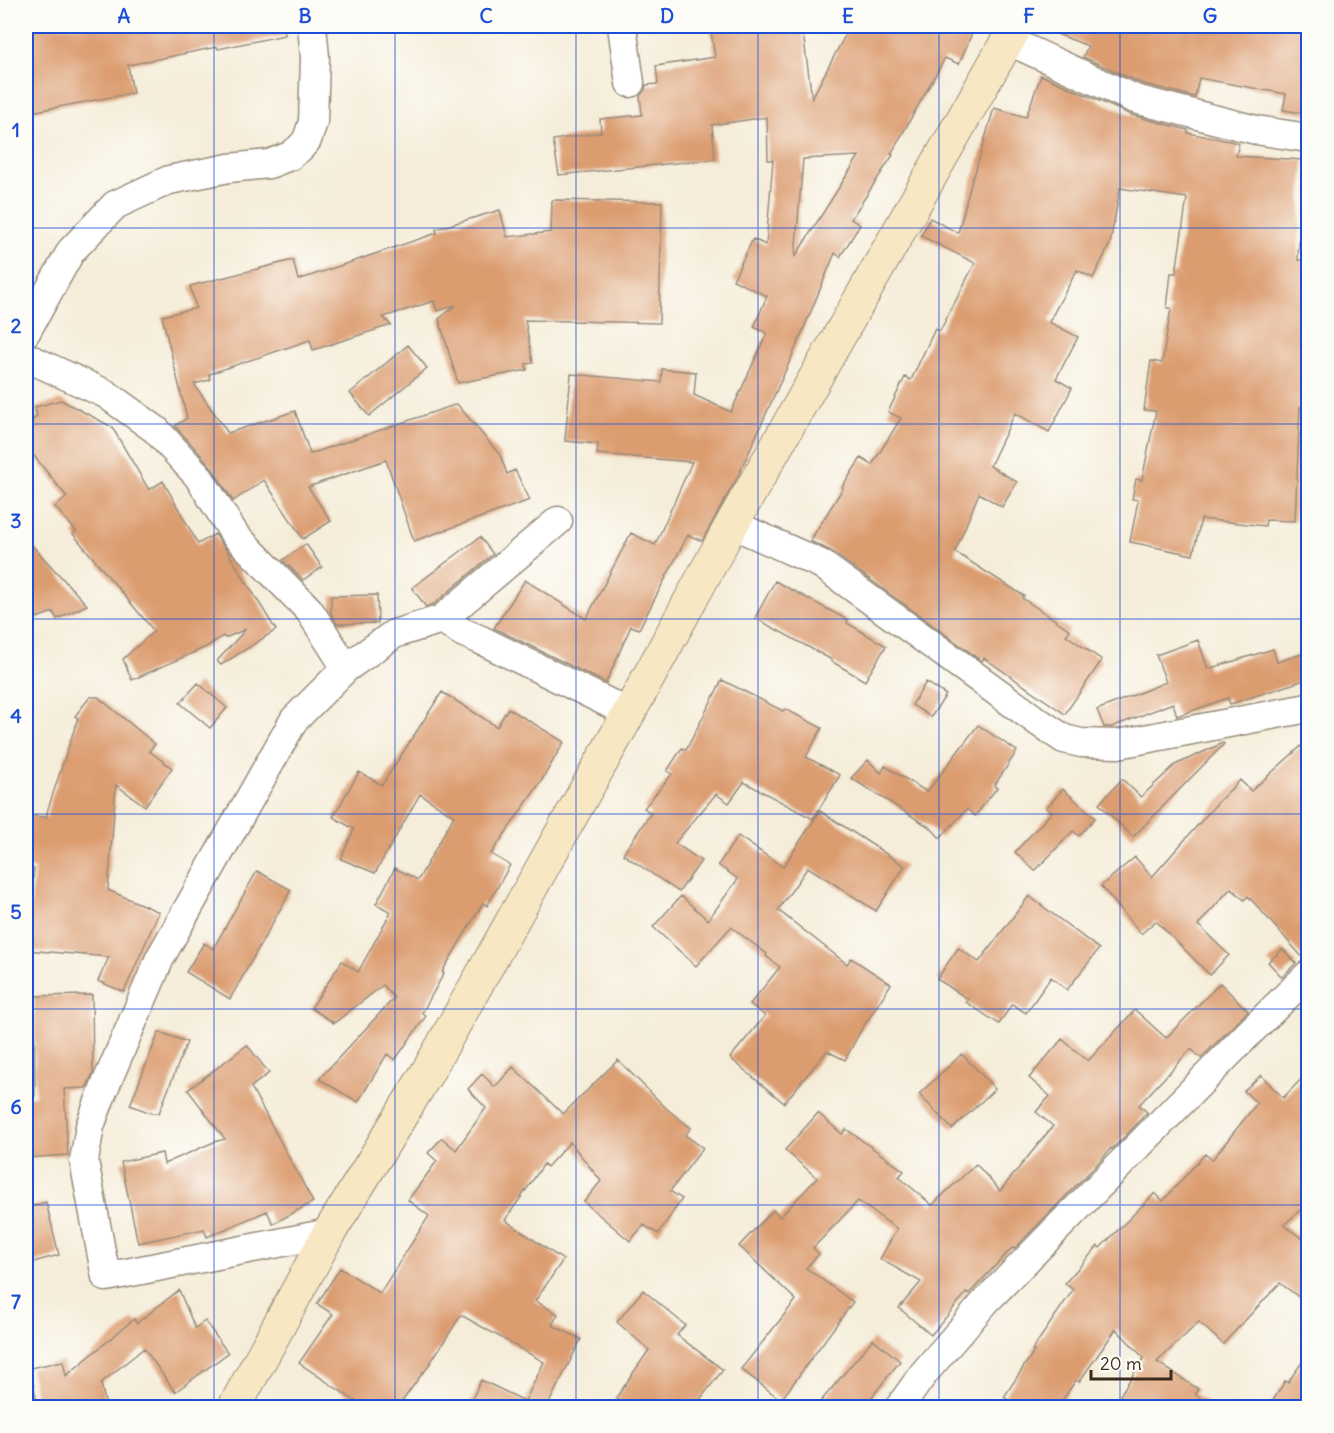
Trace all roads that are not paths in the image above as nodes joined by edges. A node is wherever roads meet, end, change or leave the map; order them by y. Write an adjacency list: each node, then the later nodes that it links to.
1 (312, 26): 6 (street)
2 (622, 26): 4 (street)
3 (1011, 33): 5 (street); 9 (street)
4 (630, 83)
5 (1308, 138)
6 (26, 332)
7 (26, 357): 11 (street)
8 (558, 520): 10 (street)
9 (732, 524): 12 (street); 13 (street)
10 (442, 620): 11 (street); 13 (street)
11 (346, 668): 15 (street)
12 (1308, 708)
13 (629, 713): 15 (street)
14 (1308, 975): 17 (street)
15 (329, 1233): 16 (street)
16 (234, 1407)
17 (899, 1407)

